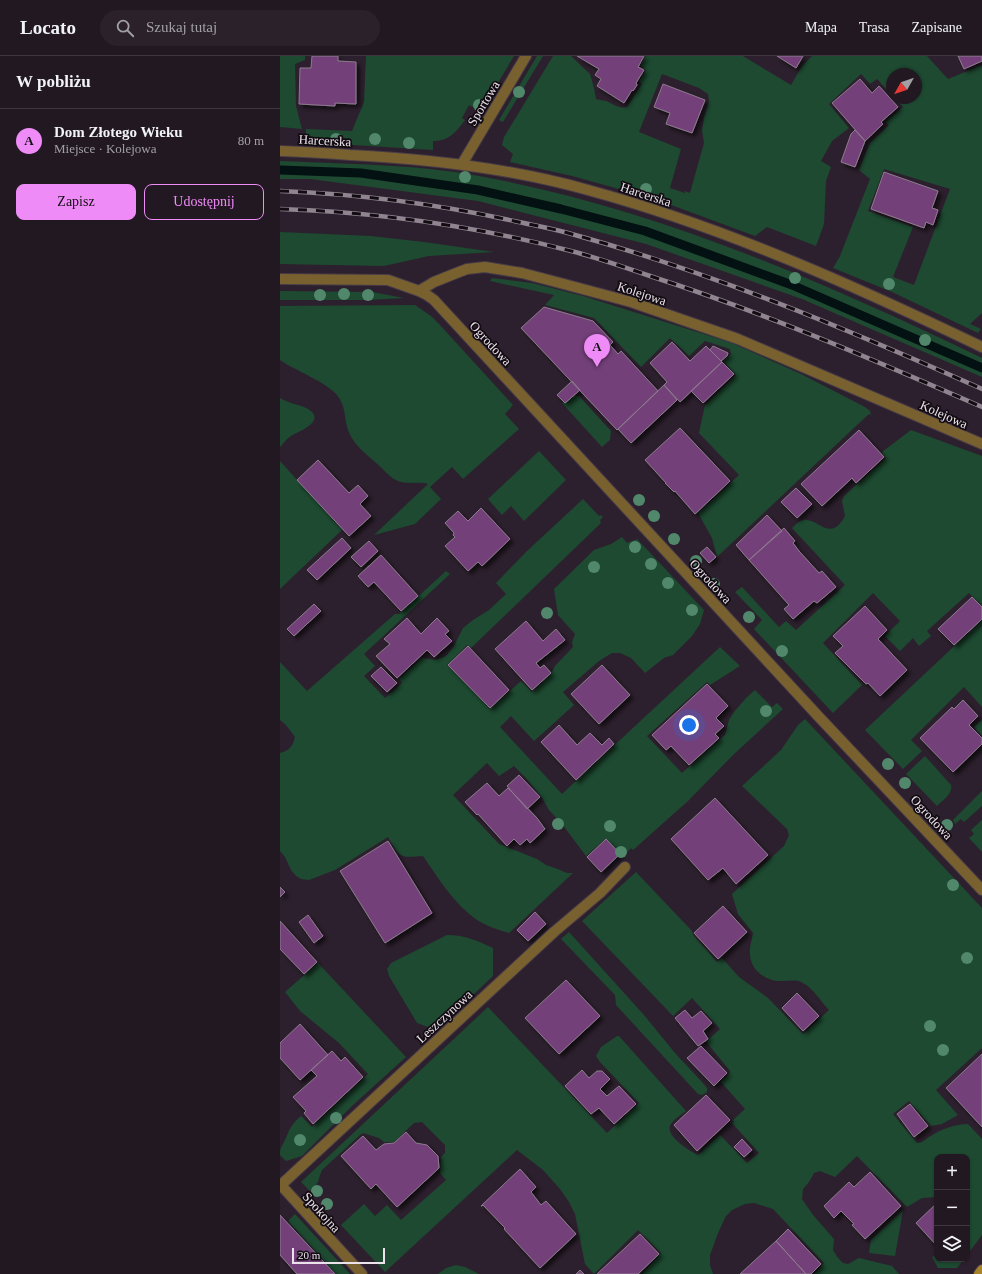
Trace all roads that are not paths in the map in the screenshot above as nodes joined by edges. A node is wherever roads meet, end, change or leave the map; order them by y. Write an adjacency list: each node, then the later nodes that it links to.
1 (526, 56): 3 (street, Sportowa)
2 (280, 151): 3 (street, Harcerska)
3 (462, 164): 6 (street, Harcerska)
4 (280, 279): 5 (street)
5 (419, 291): 7 (street, Kolejowa); 9 (street, Ogrodowa)
6 (982, 347)
7 (982, 444)
8 (625, 867): 10 (street, Leszczynowa)
9 (982, 890)
10 (280, 1185): 12 (street, Spokojna)
11 (982, 1270): 13 (street)
12 (362, 1274)
13 (979, 1274)

